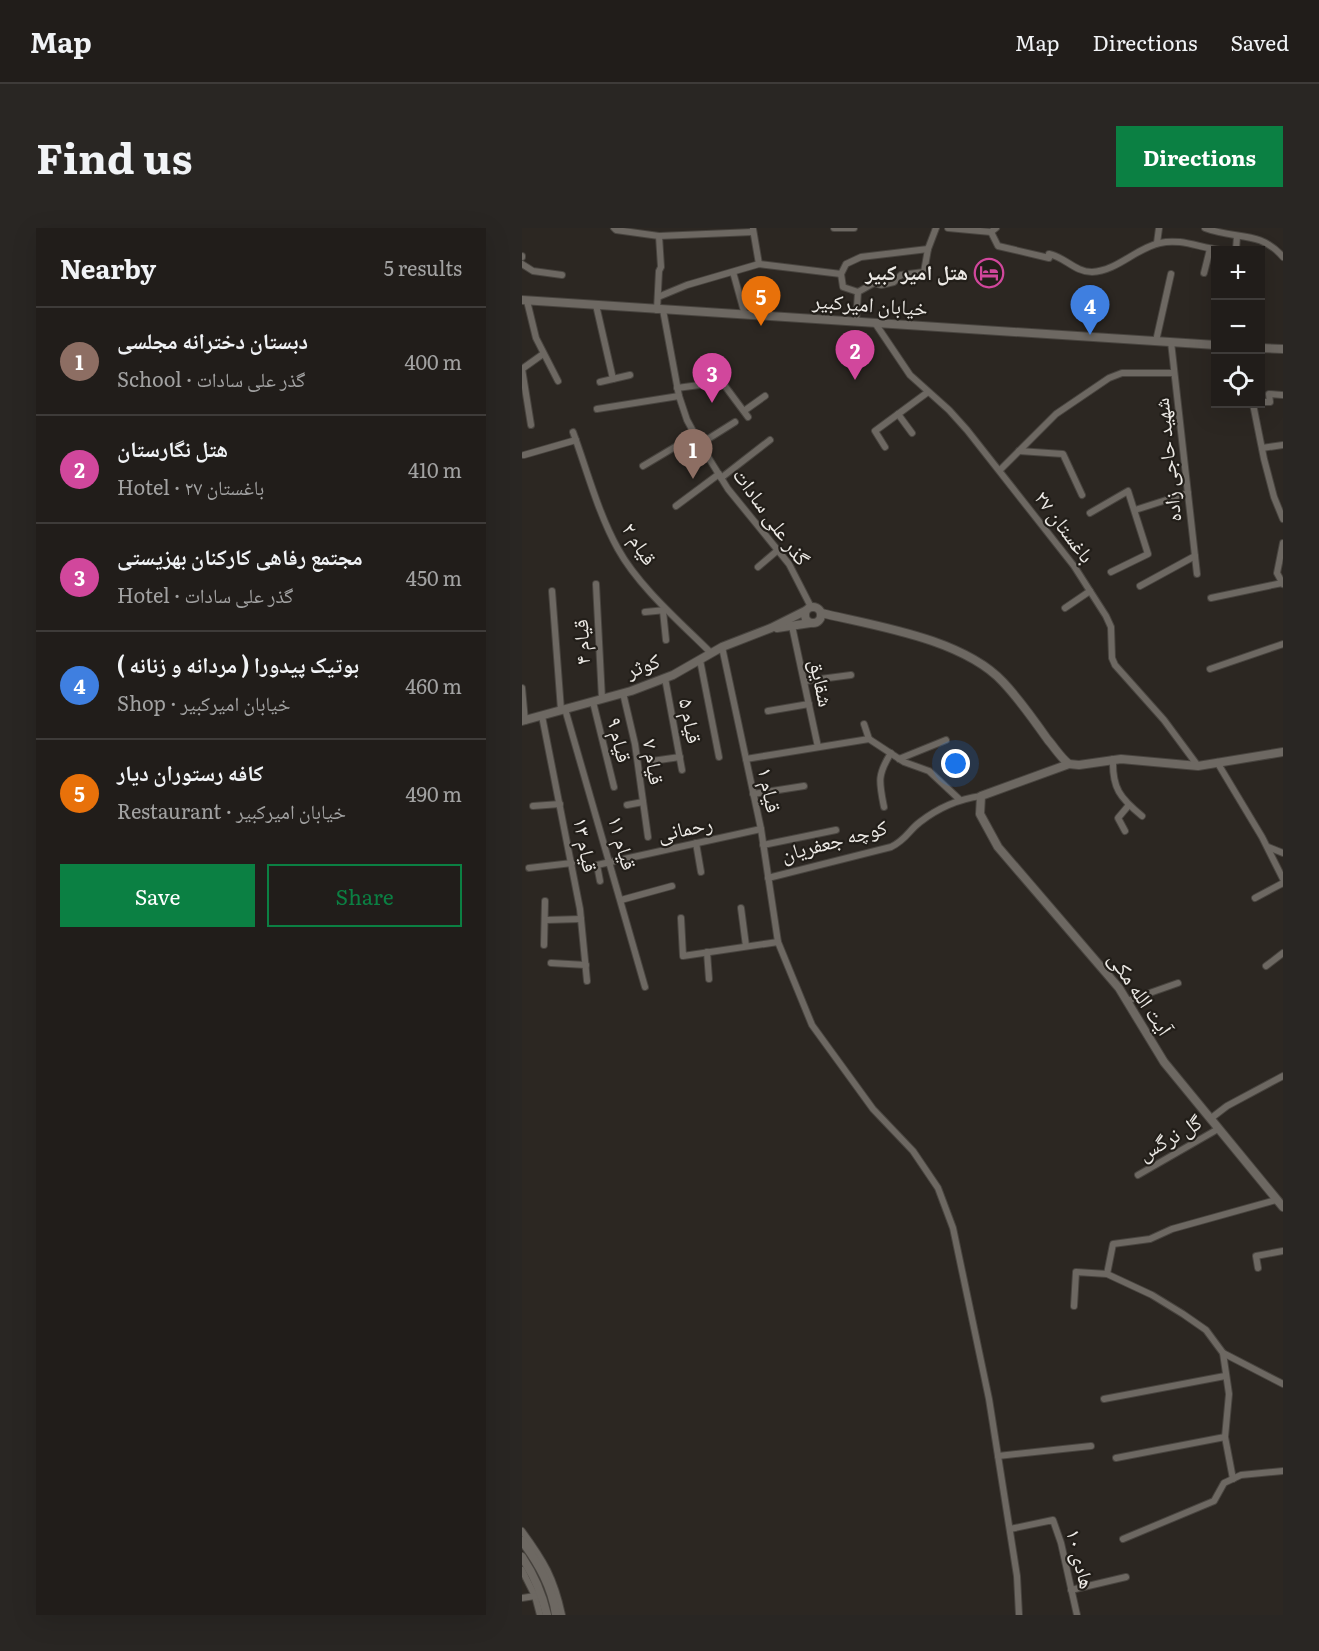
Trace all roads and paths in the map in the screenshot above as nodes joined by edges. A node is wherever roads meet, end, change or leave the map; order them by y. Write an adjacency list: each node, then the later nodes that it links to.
1 (614, 228): 12 (street)
2 (834, 228): 3 (street)
3 (854, 228)
4 (936, 228): 16 (street)
5 (948, 228): 8 (street)
6 (1159, 228): 14 (street)
7 (1206, 228): 11 (street)
8 (973, 229): 10 (street)
9 (753, 230): 12 (street); 20 (street)
10 (993, 230): 14 (street)
11 (1220, 231): 13 (street)
12 (659, 236): 27 (street, گذر علی سادات)
13 (1237, 236): 15 (street); 18 (street)
14 (1157, 243): 17 (street)
15 (1236, 246)
16 (928, 249): 23 (street); 26 (street)
17 (1210, 249): 22 (street)
18 (1283, 257)
19 (522, 264): 25 (street)
20 (759, 264): 21 (street); 23 (street)
21 (733, 272): 27 (street); 31 (street)
22 (1204, 273)
23 (841, 274): 26 (street)
24 (1171, 274): 34 (street)
25 (562, 275)
26 (858, 292): 32 (street)
27 (658, 297): 30 (street, گذر علی سادات)
28 (524, 300): 29 (main road, خیابان امیرکبیر); 39 (street)
29 (596, 305): 30 (main road, خیابان امیرکبیر); 42 (street)
30 (660, 310): 31 (main road, خیابان امیرکبیر); 45 (street, گذر علی سادات)
31 (745, 315): 32 (main road, خیابان امیرکبیر)
32 (856, 322): 33 (main road, خیابان امیرکبیر)
33 (875, 323): 34 (main road, خیابان امیرکبیر); 46 (street, باغستان ۲۷)
34 (1156, 341): 35 (main road, خیابان امیرکبیر)
35 (1171, 342): 36 (main road, خیابان امیرکبیر); 40 (street, شهید حاجی زاده)
36 (1211, 345)
37 (1265, 348): 38 (main road)
38 (1283, 349)
39 (543, 354): 43 (street); 55 (street)
40 (1174, 373): 65 (street); 70 (street, شهید حاجی زاده)
41 (630, 375): 42 (street)
42 (613, 379): 44 (street)
43 (558, 381)
44 (600, 382)
45 (677, 388): 48 (street, گذر علی سادات); 49 (street)
46 (928, 392): 53 (street); 68 (street, باغستان ۲۷)
47 (1282, 395): 50 (street)
48 (679, 396): 52 (street); 58 (street, گذر علی سادات)
49 (765, 396)
50 (1265, 402)
51 (1254, 408): 64 (street)
52 (597, 409)
53 (898, 414): 57 (street); 63 (street)
54 (735, 422): 61 (street)
55 (531, 425)
56 (573, 432): 59 (street, قیام ۲)
57 (912, 433)
58 (695, 435): 61 (street, گذر علی سادات); 67 (street)
59 (576, 440): 66 (street); 91 (street, قیام ۲)
60 (770, 440): 69 (street)
61 (700, 444): 69 (street, گذر علی سادات)
62 (1283, 445): 64 (street)
63 (885, 447)
64 (1262, 448): 72 (street)
65 (1019, 451): 68 (street); 71 (street)
66 (524, 454)
67 (643, 466)
68 (1000, 470): 87 (street, باغستان ۲۷)
69 (720, 476): 73 (street); 78 (street, گذر علی سادات)
70 (1188, 493): 74 (street); 79 (street, شهید حاجی زاده)
71 (1082, 495)
72 (1280, 502): 76 (street)
73 (676, 506)
74 (1135, 510): 75 (street); 81 (street)
75 (1090, 513)
76 (1283, 519)
77 (1283, 543): 84 (street)
78 (778, 550): 80 (street); 90 (street, گذر علی سادات)
79 (1195, 556): 82 (street, شهید حاجی زاده); 85 (street)
80 (758, 567)
81 (1111, 572)
82 (1197, 574)
83 (596, 584): 109 (street, قیام ۴)
84 (1283, 584): 88 (street)
85 (1140, 585)
86 (552, 591): 111 (street, قیام ۱۱)
87 (1090, 591): 89 (street); 129 (street, باغستان ۲۷)
88 (1211, 597)
89 (1065, 608)
90 (808, 609): 93 (main road); 95 (main road); 97 (main road)
91 (666, 610): 92 (street); 98 (street); 101 (street, قیام ۲)
92 (645, 612)
93 (821, 613): 94 (main road); 95 (main road)
94 (848, 619): 95 (main road); 128 (main road)
95 (813, 623): 96 (main road)
96 (792, 626): 97 (main road); 106 (street, شقایق)
97 (771, 628): 100 (main road, کوثر)
98 (666, 640)
99 (1283, 644): 103 (street)
100 (722, 647): 101 (main road, کوثر); 123 (street, قیام ۱)
101 (711, 652): 102 (main road, کوثر)
102 (700, 660): 105 (main road, کوثر); 122 (street)
103 (1210, 669)
104 (851, 675): 106 (street)
105 (665, 678): 108 (main road, کوثر); 121 (street, قیام ۵)
106 (805, 681): 110 (street, شقایق)
107 (522, 688): 114 (street)
108 (623, 693): 109 (main road, کوثر); 136 (street, قیام ۷)
109 (597, 700): 111 (main road, کوثر); 132 (street, قیام ۹)
110 (809, 704): 112 (street); 118 (street, شقایق)
111 (563, 710): 113 (main road, کوثر); 151 (street, قیام ۱۱)
112 (768, 711)
113 (542, 716): 114 (main road, کوثر); 137 (street, قیام ۱۳)
114 (524, 721)
115 (864, 724): 116 (street)
116 (869, 739): 118 (street); 120 (street)
117 (946, 740): 124 (street)
118 (818, 747): 123 (street)
119 (1283, 752): 127 (main road, کوچه جعفریان)
120 (891, 753): 124 (street); 141 (street)
121 (680, 757): 126 (street); 130 (street, قیام ۵)
122 (719, 757)
123 (746, 759): 133 (street, قیام ۱)
124 (898, 759): 135 (street)
125 (1113, 759): 128 (main road, کوچه جعفریان); 129 (main road, کوچه جعفریان); 139 (street)
126 (652, 761)
127 (1217, 762): 129 (main road, کوچه جعفریان); 149 (street)
128 (1069, 764): 134 (main road, کوچه جعفریان)
129 (1198, 765)
130 (682, 770)
131 (804, 786): 133 (street)
132 (614, 787)
133 (753, 794): 143 (street, قیام ۱)
134 (981, 795): 135 (street, کوچه جعفریان); 178 (main road, آیت الله مکی)
135 (959, 799): 155 (street, کوچه جعفریان)
136 (643, 802): 138 (street); 146 (street, قیام ۷)
137 (560, 804): 140 (street); 152 (street, قیام ۱۳)
138 (627, 805)
139 (1130, 805): 142 (street); 145 (street)
140 (533, 806)
141 (884, 807)
142 (1142, 816)
143 (760, 829): 147 (street, رحمانی); 148 (street, قیام ۱)
144 (836, 830): 148 (street)
145 (1125, 831)
146 (648, 837)
147 (696, 843): 151 (street, رحمانی); 154 (street)
148 (763, 845): 155 (street, قیام ۱)
149 (1268, 848): 150 (street); 157 (street)
150 (1283, 853)
151 (610, 862): 156 (street); 160 (street, قیام ۱۱)
152 (572, 863): 153 (street); 164 (street, قیام ۱۳)
153 (529, 868)
154 (702, 872)
155 (768, 878): 166 (street, قیام ۱)
156 (600, 881)
157 (1283, 881): 159 (street)
158 (672, 886): 160 (street)
159 (1255, 898)
160 (621, 900): 177 (street, قیام ۱۱)
161 (545, 901): 165 (street)
162 (741, 908): 168 (street)
163 (681, 918): 169 (street)
164 (581, 919): 165 (street); 172 (street, قیام ۱۳)
165 (546, 920): 167 (street)
166 (778, 942): 168 (street); 195 (street, قیام ۱)
167 (544, 945)
168 (746, 946): 169 (street)
169 (707, 952): 174 (street)
170 (1283, 953): 173 (street)
171 (551, 963): 172 (street)
172 (586, 965): 175 (street, قیام ۱۳)
173 (1266, 966)
174 (709, 979)
175 (587, 981)
176 (1178, 983): 178 (street)
177 (645, 987)
178 (1127, 1001): 180 (main road, آیت الله مکی)
179 (1283, 1076): 180 (street)
180 (1210, 1119): 181 (main road, آیت الله مکی)
181 (1218, 1129): 182 (street, گل نرگس); 183 (main road, آیت الله مکی)
182 (1138, 1175)
183 (1276, 1200): 184 (main road, آیت الله مکی); 187 (street)
184 (1283, 1207)
185 (1283, 1251): 186 (street)
186 (1258, 1268)
187 (1107, 1274): 188 (street); 189 (street)
188 (1074, 1306)
189 (1223, 1353): 190 (street); 191 (street)
190 (1225, 1376): 192 (street); 193 (street)
191 (1283, 1384)
192 (1104, 1399)
193 (1225, 1437): 196 (street); 198 (street)
194 (1091, 1446): 195 (street)
195 (998, 1456): 200 (street, قیام ۱)
196 (1116, 1458)
197 (1280, 1472): 198 (street); 199 (street)
198 (1233, 1479): 202 (street)
199 (1283, 1479)
200 (1010, 1529): 207 (street, هادی ۱۰); 214 (street, قیام ۱)
201 (522, 1531): 213 (street)
202 (1123, 1539)
203 (522, 1542): 212 (main road)
204 (522, 1557): 211 (main road)
205 (522, 1570): 208 (street)
206 (1126, 1577): 207 (street)
207 (1071, 1590): 215 (street, هادی ۱۰)
208 (535, 1596): 209 (street); 210 (street)
209 (522, 1598)
210 (540, 1615)
211 (547, 1615)
212 (556, 1615)
213 (562, 1615)
214 (1019, 1615)
215 (1077, 1615)

